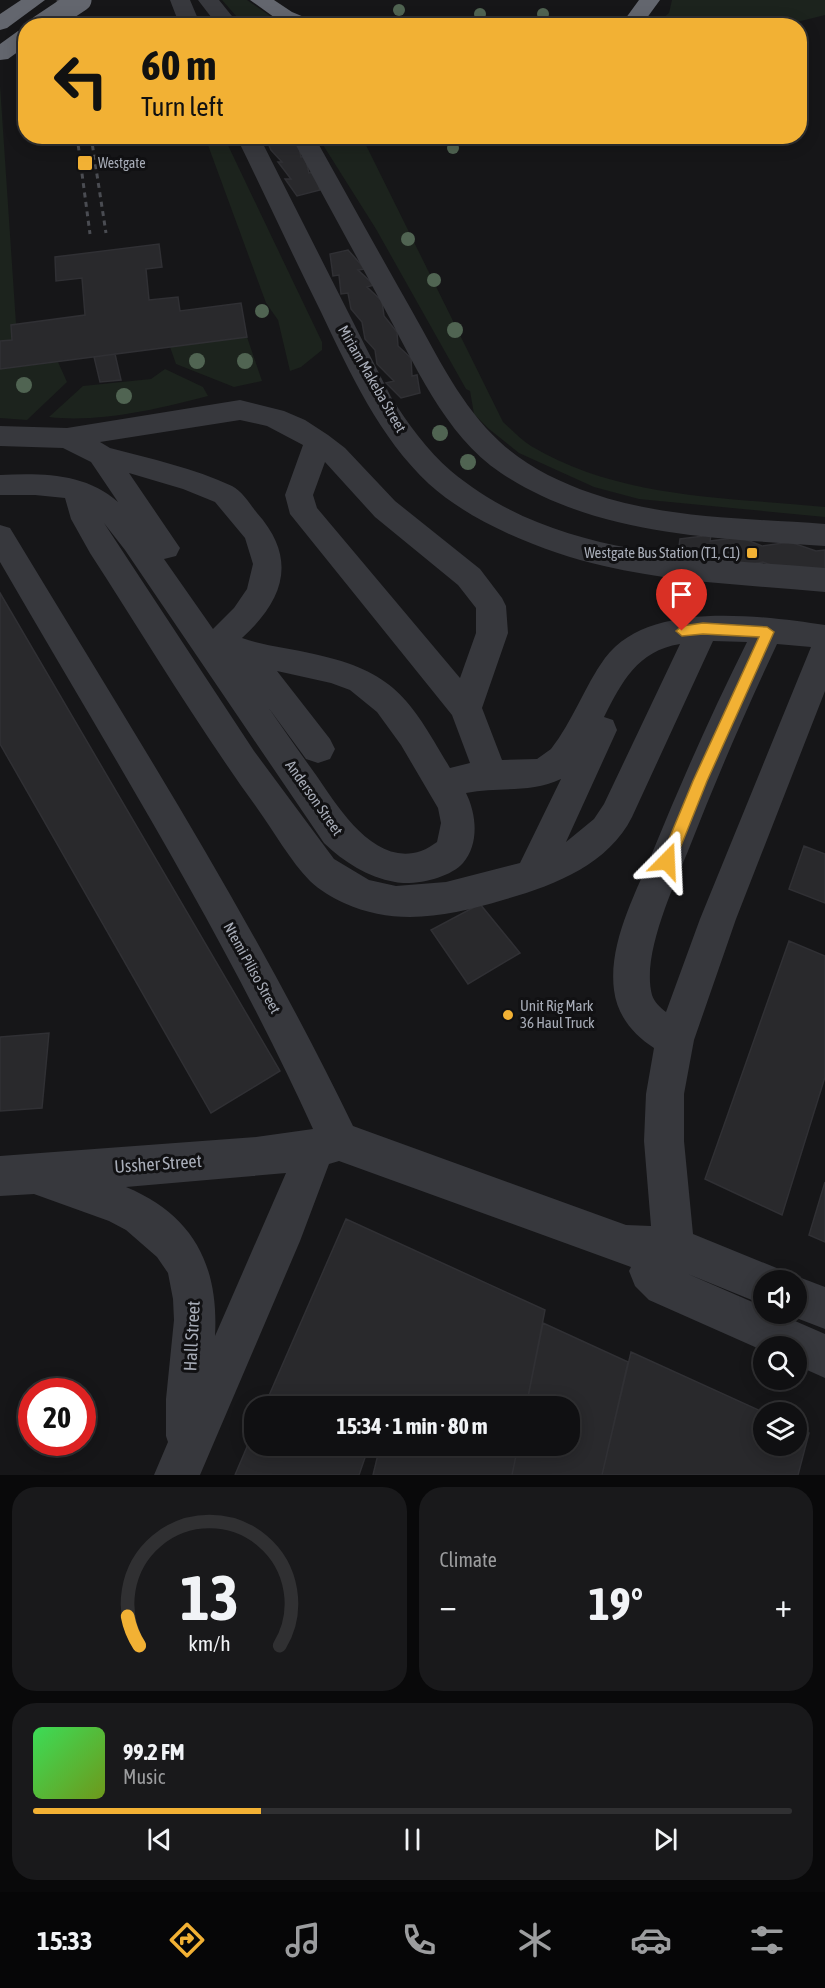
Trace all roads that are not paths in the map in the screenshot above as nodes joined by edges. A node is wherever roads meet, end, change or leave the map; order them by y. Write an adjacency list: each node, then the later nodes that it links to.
1 (35, 0): 12 (highway)
2 (80, 0): 7 (highway, bridge)
3 (180, 0): 8 (street)
4 (208, 0): 9 (street)
5 (260, 0): 10 (highway)
6 (650, 0): 11 (highway)
7 (53, 18)
8 (188, 18)
9 (223, 18)
10 (290, 18)
11 (636, 18)
12 (0, 24)
13 (18, 42): 14 (highway)
14 (0, 54)
15 (251, 144): 25 (street, Miriam Makeba Street)
16 (306, 144): 23 (street)
17 (0, 436): 18 (street)
18 (67, 438): 19 (street); 20 (street)
19 (318, 442): 32 (street); 32 (street)
20 (101, 455): 29 (street); 29 (street)
21 (0, 485): 22 (street, Anderson Street)
22 (77, 491): 35 (street, Anderson Street); 36 (street)
23 (825, 535)
24 (0, 536): 38 (street, Ntemi Piliso Street)
25 (825, 580)
26 (703, 628): 27 (street); 30 (street); 36 (street)
27 (767, 632): 28 (street); 37 (street)
28 (825, 637)
29 (232, 642): 33 (street); 35 (street, Anderson Street)
30 (638, 646): 34 (street); 36 (street)
31 (825, 651): 37 (street)
32 (466, 708): 34 (street)
33 (318, 749)
34 (491, 774): 35 (street)
35 (441, 784)
36 (533, 874)
37 (675, 1040): 40 (street)
38 (327, 1145): 39 (street, Ussher Street); 40 (street); 45 (street, Hall Street)
39 (16, 1174): 45 (street, Hall Street)
40 (669, 1266): 41 (street); 44 (street)
41 (753, 1282)
42 (807, 1301): 43 (street)
43 (825, 1308)
44 (825, 1356)
45 (182, 1463)

